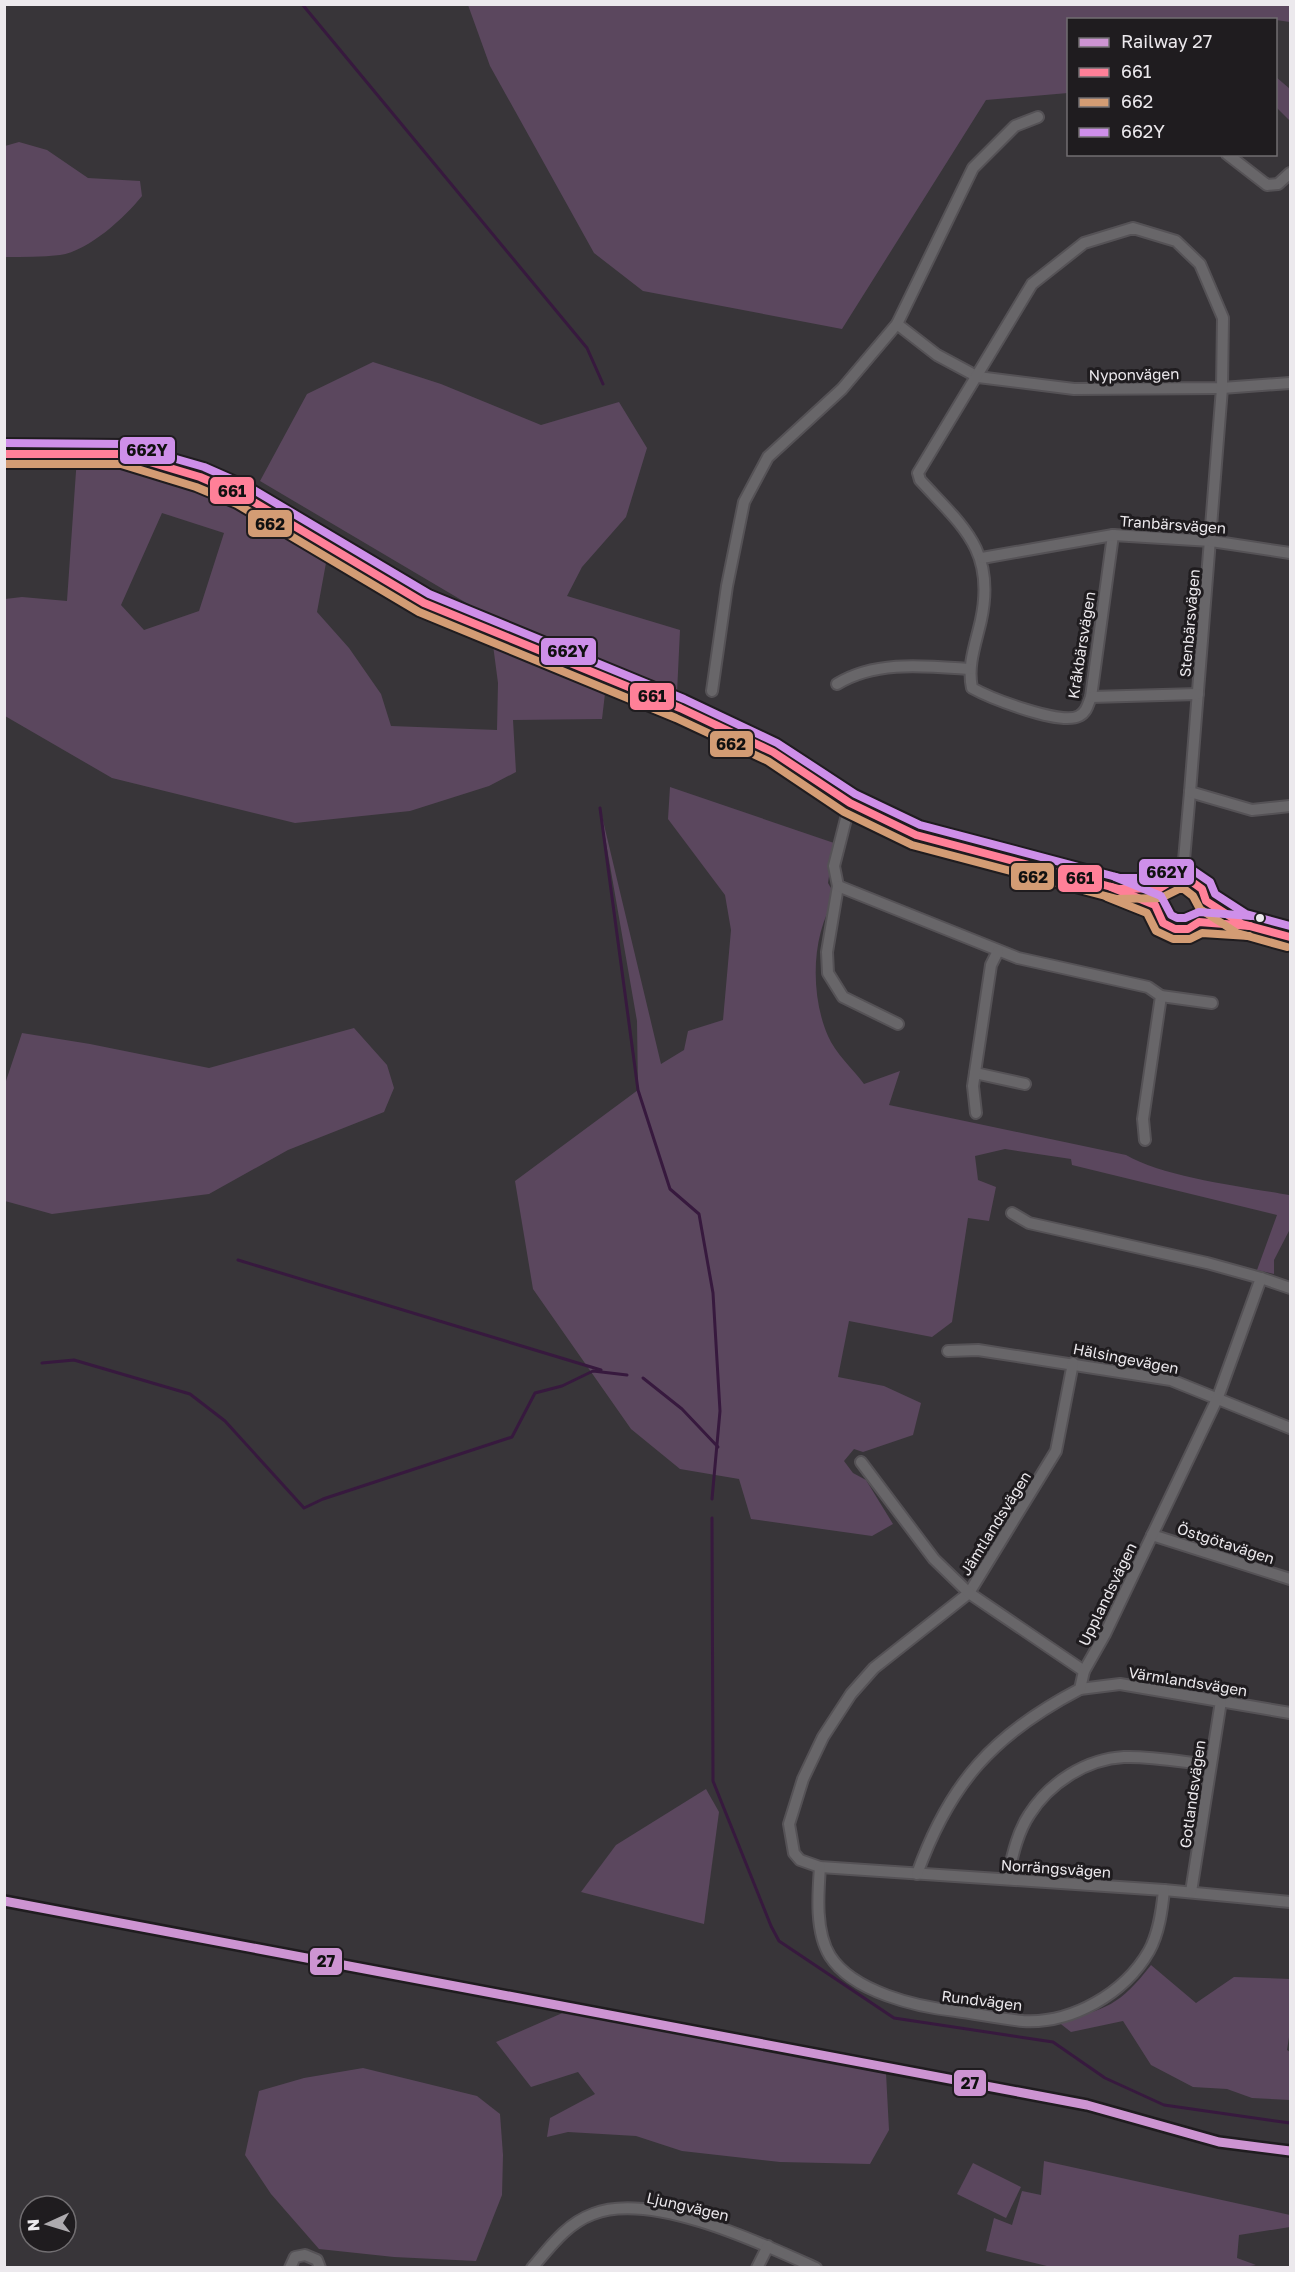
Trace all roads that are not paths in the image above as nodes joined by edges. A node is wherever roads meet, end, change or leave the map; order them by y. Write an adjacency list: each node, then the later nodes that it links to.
1 (1038, 117): 4 (street)
2 (1230, 156): 3 (street)
3 (1290, 173)
4 (897, 324): 5 (street); 15 (street)
5 (978, 377): 7 (street, Nyponvägen); 7 (street, Stenbärsvägen); 12 (street, Stenbärsvägen)
6 (1290, 383): 7 (street, Nyponvägen)
7 (1222, 388): 10 (street, Stenbärsvägen)
8 (4, 454): 19 (main road)
9 (1113, 535): 10 (street, Tranbärsvägen); 12 (street, Tranbärsvägen); 17 (street, Kråkbärsvägen)
10 (1211, 540): 11 (street, Tranbärsvägen); 16 (street, Stenbärsvägen)
11 (1290, 553)
12 (982, 558): 13 (street)
13 (970, 669): 14 (street); 17 (street, Kråkbärsvägen)
14 (837, 684)
15 (712, 691)
16 (1198, 694): 17 (street); 18 (street, Stenbärsvägen)
17 (1091, 697)
18 (1190, 792): 20 (street); 21 (street, Stenbärsvägen)
19 (850, 803): 22 (street); 24 (main road)
20 (1290, 806)
21 (1183, 878): 23 (main road); 25 (main road)
22 (838, 886): 30 (street); 33 (street)
23 (1160, 888): 24 (main road); 26 (main road)
24 (1119, 889): 26 (main road)
25 (1206, 901): 27 (main road); 28 (main road)
26 (1155, 906): 27 (main road)
27 (1199, 922): 28 (main road)
28 (1242, 924): 29 (main road)
29 (1290, 937)
30 (998, 951): 31 (street); 34 (street)
31 (1161, 996): 32 (street); 37 (street)
32 (1212, 1003)
33 (898, 1024)
34 (975, 1073): 35 (street); 36 (street)
35 (1025, 1084)
36 (976, 1113)
37 (1145, 1140)
38 (1012, 1213): 39 (street)
39 (1261, 1278): 40 (street); 43 (street, Upplandsvägen)
40 (1290, 1288)
41 (948, 1351): 42 (street, Hälsingevägen)
42 (1072, 1363): 43 (street, Hälsingevägen); 48 (street, Jämtlandsvägen)
43 (1218, 1397): 44 (street, Hälsingevägen); 46 (street, Upplandsvägen)
44 (1290, 1428)
45 (861, 1462): 48 (street)
46 (1152, 1535): 47 (street, Östgötavägen); 49 (street, Upplandsvägen)
47 (1290, 1579)
48 (969, 1593): 49 (street); 55 (street, Jämtlandsvägen)
49 (1084, 1671): 50 (street, Upplandsvägen)
50 (1080, 1689): 51 (street, Värmlandsvägen); 56 (street)
51 (1221, 1701): 53 (street, Värmlandsvägen); 54 (street, Gotlandsvägen)
52 (1290, 1702): 53 (street)
53 (1287, 1713)
54 (1210, 1765): 57 (street); 59 (street, Gotlandsvägen)
55 (820, 1867): 56 (street, Norrängsvägen); 58 (street, Rundvägen)
56 (917, 1874): 57 (street, Norrängsvägen)
57 (1007, 1879): 58 (street, Norrängsvägen)
58 (1164, 1890): 59 (street, Norrängsvägen)
59 (1191, 1892): 60 (street, Norrängsvägen)
60 (1290, 1902)
61 (768, 2246): 64 (street, Ljungvägen); 65 (street); 66 (street, Ljungvägen)
62 (290, 2268): 63 (street)
63 (320, 2268)
64 (532, 2268)
65 (757, 2268)
66 (816, 2268)

